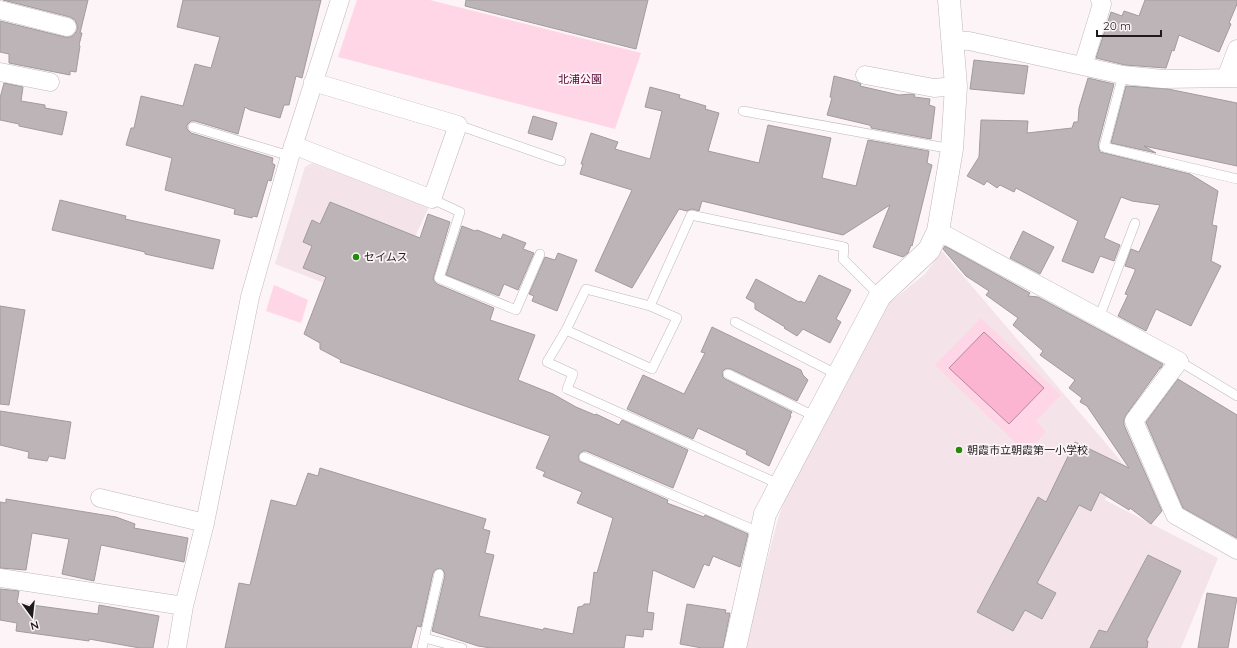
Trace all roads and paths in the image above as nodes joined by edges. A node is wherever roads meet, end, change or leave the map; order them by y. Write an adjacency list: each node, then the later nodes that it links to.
1 (340, 0): 14 (street)
2 (949, 0): 6 (street)
3 (1100, 0): 8 (street)
4 (0, 10): 5 (street)
5 (67, 27)
6 (952, 40): 8 (street); 15 (street)
7 (1237, 49): 12 (street)
8 (1083, 66): 11 (street)
9 (0, 72): 13 (street)
10 (865, 75): 15 (street)
11 (1123, 75): 12 (street); 22 (lane)
12 (1232, 78)
13 (50, 82)
14 (313, 82): 17 (street); 20 (street)
15 (956, 86): 19 (street)
16 (744, 111): 19 (lane)
17 (458, 125): 21 (lane); 23 (street)
18 (193, 127): 20 (lane)
19 (952, 149): 25 (street)
20 (291, 151): 23 (street); 40 (street)
21 (561, 161)
22 (1237, 179)
23 (432, 199): 26 (lane)
24 (1135, 223): 29 (lane)
25 (938, 231): 27 (street); 29 (street)
26 (540, 254)
27 (880, 296): 28 (lane); 34 (street)
28 (650, 306): 31 (lane); 31 (lane)
29 (1099, 318): 32 (street)
30 (735, 322): 34 (lane)
31 (566, 330): 38 (lane)
32 (1179, 362): 35 (lane); 42 (street)
33 (728, 374): 36 (lane)
34 (838, 375): 36 (street)
35 (1237, 396)
36 (816, 416): 38 (street)
37 (584, 457): 41 (lane)
38 (781, 485): 41 (street)
39 (100, 498): 40 (street)
40 (205, 523): 45 (street)
41 (761, 533): 50 (street)
42 (1237, 550)
43 (439, 574): 46 (lane)
44 (0, 578): 45 (street)
45 (184, 606): 47 (street)
46 (425, 638): 48 (lane); 49 (lane)
47 (177, 648)
48 (422, 648)
49 (462, 648)
50 (734, 648)

